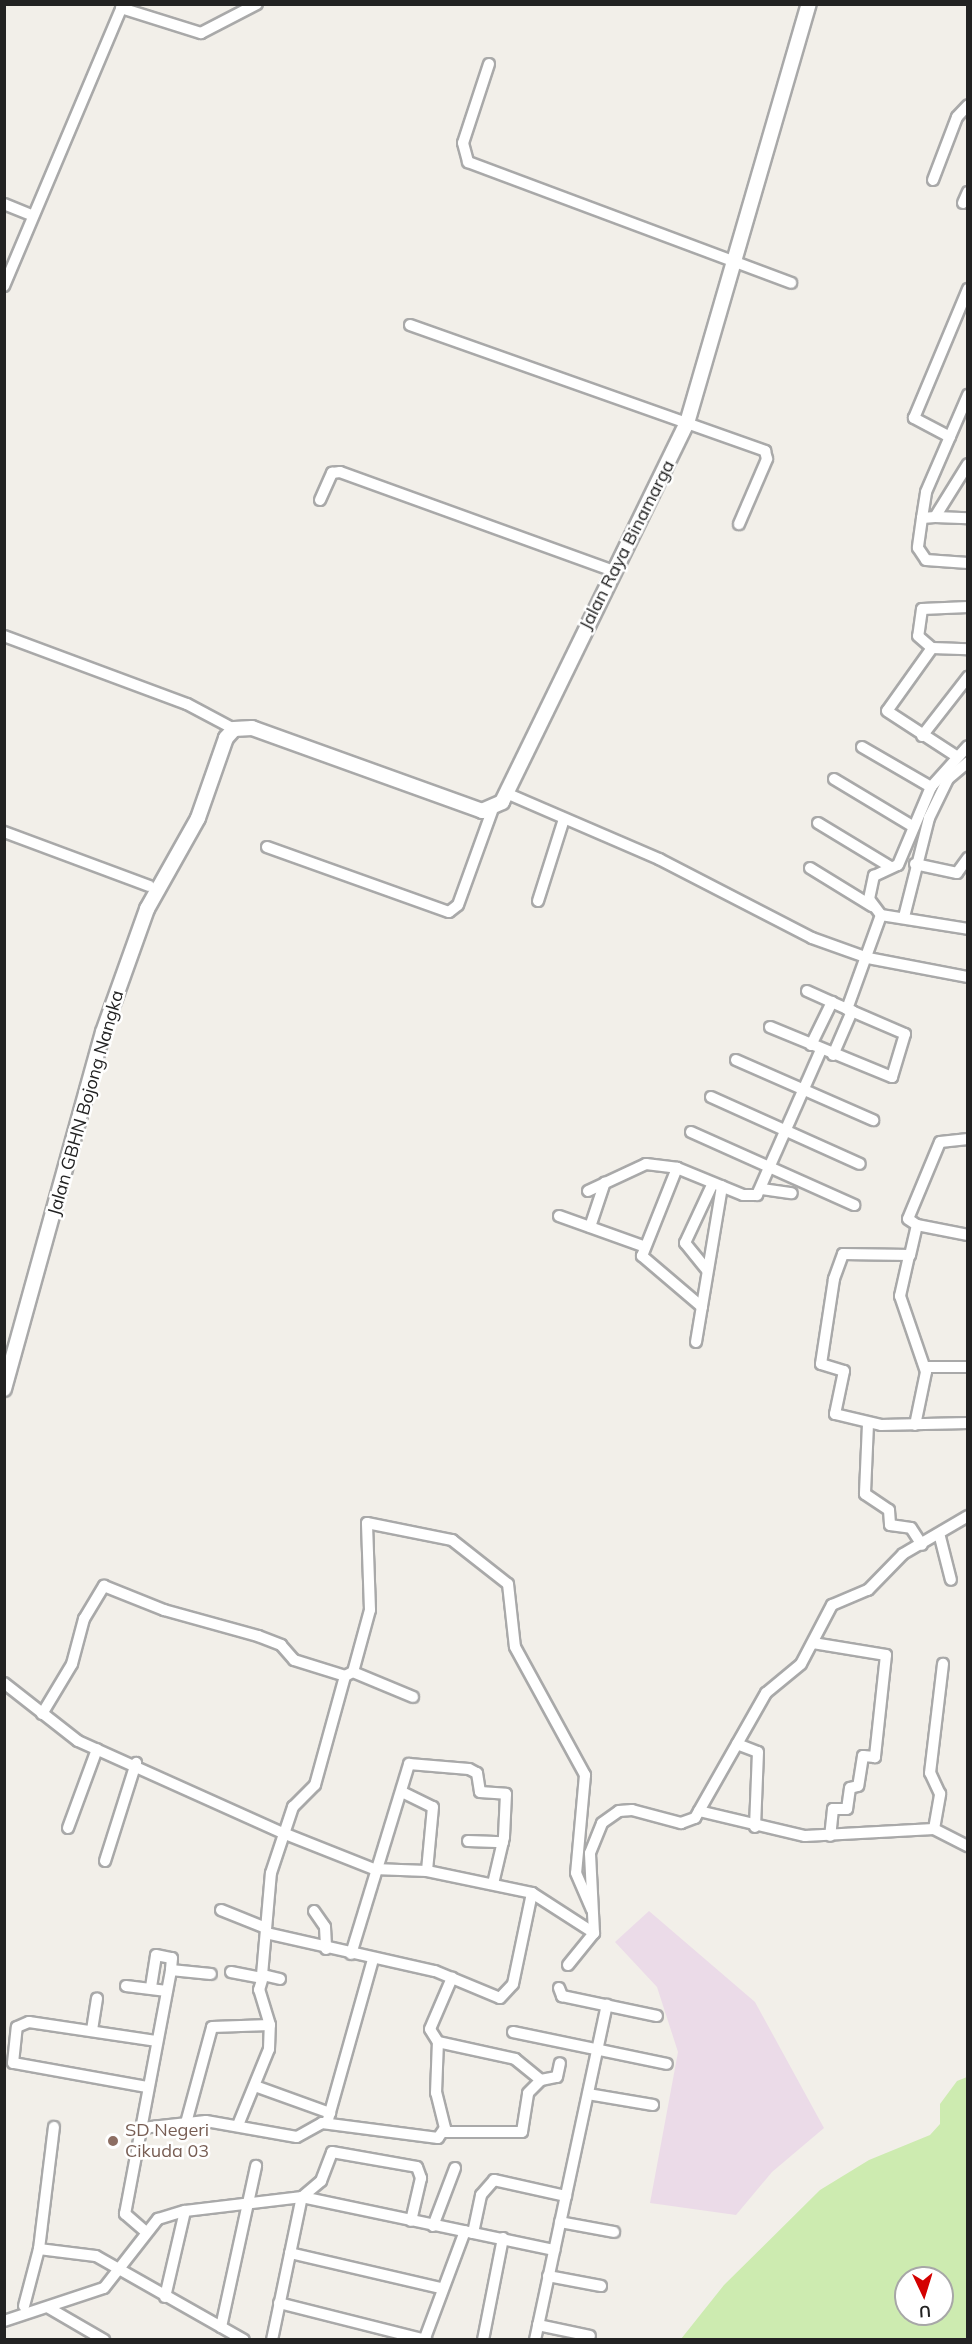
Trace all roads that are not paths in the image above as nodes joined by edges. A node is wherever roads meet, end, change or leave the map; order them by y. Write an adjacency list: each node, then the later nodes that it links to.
1 (109, 4): 4 (street)
2 (256, 4): 4 (street)
3 (809, 4): 12 (street, Jalan Raya Binamarga)
4 (122, 7): 11 (street)
5 (489, 64): 12 (street)
6 (968, 105): 7 (street)
7 (933, 180)
8 (968, 192): 9 (street)
9 (963, 203)
10 (4, 204): 11 (street)
11 (33, 216): 14 (street)
12 (737, 261): 13 (street); 18 (street, Jalan Raya Binamarga)
13 (791, 283)
14 (4, 286)
15 (968, 289): 19 (street)
16 (410, 325): 18 (street)
17 (968, 395): 19 (street)
18 (687, 423): 26 (street); 28 (street, Jalan Raya Binamarga)
19 (950, 436): 24 (street)
20 (968, 464): 21 (street)
21 (964, 476): 23 (street)
22 (320, 500): 28 (street)
23 (935, 517): 24 (street); 25 (street)
24 (922, 518): 27 (street)
25 (968, 518)
26 (739, 524)
27 (968, 563)
28 (614, 571): 42 (street, Jalan Raya Binamarga)
29 (968, 607): 31 (street)
30 (4, 636): 34 (street)
31 (932, 648): 32 (street); 35 (street)
32 (968, 649)
33 (968, 677): 35 (street)
34 (234, 729): 43 (street); 94 (street, Jalan GBHN Bojong Nangka)
35 (922, 736): 38 (street)
36 (968, 746): 38 (street)
37 (862, 747): 41 (street)
38 (956, 756): 41 (street)
39 (968, 762): 50 (street)
40 (834, 779): 46 (street)
41 (931, 787): 46 (street)
42 (506, 794): 43 (street, Jalan Raya Binamarga); 44 (street)
43 (492, 811): 48 (street)
44 (564, 819): 54 (street); 59 (street)
45 (818, 823): 51 (street)
46 (914, 827): 51 (street)
47 (4, 832): 53 (street)
48 (267, 847)
49 (968, 858): 50 (street)
50 (915, 864): 57 (street)
51 (889, 866): 55 (street)
52 (810, 868): 55 (street)
53 (149, 886)
54 (538, 901)
55 (872, 906): 56 (street)
56 (881, 915): 57 (street); 59 (street)
57 (904, 916): 58 (street)
58 (968, 929)
59 (868, 958): 60 (street); 63 (street)
60 (968, 977)
61 (807, 991): 62 (street)
62 (832, 1002): 63 (street); 65 (street)
63 (849, 1010): 66 (street); 66 (street)
64 (770, 1027): 65 (street)
65 (816, 1048): 66 (street); 68 (street)
66 (833, 1055)
67 (736, 1060): 68 (street)
68 (803, 1090): 70 (street); 71 (street)
69 (711, 1097): 71 (street)
70 (873, 1120)
71 (786, 1130): 74 (street); 75 (street)
72 (691, 1132): 75 (street)
73 (968, 1139): 84 (street)
74 (860, 1164)
75 (770, 1166): 79 (street); 82 (street)
76 (677, 1168): 77 (street); 78 (street); 87 (street)
77 (605, 1182): 80 (street); 85 (street)
78 (718, 1184): 79 (street); 89 (street); 89 (street)
79 (762, 1189): 81 (street)
80 (588, 1191)
81 (792, 1192)
82 (854, 1205)
83 (559, 1216): 85 (street)
84 (917, 1225): 86 (street); 88 (street)
85 (590, 1227): 87 (street)
86 (968, 1235)
87 (644, 1246): 90 (street)
88 (909, 1256): 92 (street); 96 (street)
89 (707, 1270): 90 (street)
90 (702, 1307): 91 (street)
91 (696, 1342)
92 (925, 1367): 93 (street); 97 (street)
93 (968, 1368)
94 (4, 1389)
95 (968, 1423): 97 (street)
96 (868, 1424): 97 (street); 100 (street)
97 (915, 1425)
98 (967, 1518): 99 (street)
99 (940, 1537): 100 (street); 101 (street)
100 (922, 1545): 102 (street)
101 (951, 1580)
102 (813, 1643): 108 (street); 117 (street)
103 (943, 1664): 115 (street)
104 (349, 1674): 106 (street); 107 (street); 116 (street); 127 (street)
105 (4, 1683): 107 (street)
106 (413, 1697)
107 (42, 1714): 109 (street)
108 (737, 1744): 112 (street); 113 (street)
109 (97, 1749): 110 (street); 114 (street)
110 (136, 1763): 116 (street); 121 (street)
111 (402, 1792): 119 (street); 122 (street); 123 (street)
112 (699, 1811): 113 (street); 127 (street)
113 (754, 1827): 117 (street)
114 (68, 1828)
115 (934, 1829): 117 (street); 120 (street)
116 (283, 1833): 122 (street); 129 (street)
117 (830, 1836)
118 (468, 1841): 119 (street)
119 (503, 1842): 124 (street)
120 (968, 1846)
121 (105, 1861)
122 (374, 1869): 123 (street); 132 (street)
123 (427, 1870): 124 (street)
124 (493, 1884): 125 (street)
125 (532, 1893): 130 (street); 139 (street)
126 (221, 1910): 129 (street)
127 (592, 1910): 130 (street)
128 (314, 1911): 131 (street)
129 (266, 1931): 131 (street); 138 (street)
130 (594, 1933): 134 (street)
131 (326, 1948): 132 (street)
132 (351, 1954): 133 (street)
133 (373, 1959): 139 (street); 161 (street)
134 (568, 1965)
135 (171, 1970): 137 (street); 142 (street); 144 (street)
136 (231, 1972): 138 (street)
137 (211, 1974)
138 (262, 1978): 140 (street); 148 (street)
139 (452, 1978): 152 (street)
140 (280, 1979)
141 (126, 1986): 142 (street)
142 (151, 1988): 144 (street)
143 (559, 1988): 146 (street)
144 (167, 1991): 151 (street)
145 (97, 1998): 149 (street)
146 (607, 2005): 147 (street); 153 (street)
147 (657, 2016)
148 (270, 2025): 157 (street); 162 (street)
149 (92, 2030): 151 (street); 158 (street)
150 (513, 2032): 153 (street)
151 (156, 2041): 158 (street)
152 (438, 2042): 156 (street); 166 (street)
153 (597, 2050): 155 (street); 159 (street)
154 (560, 2063): 156 (street)
155 (667, 2064)
156 (541, 2080): 166 (street)
157 (255, 2086): 161 (street); 163 (street)
158 (147, 2087): 165 (street)
159 (588, 2094): 160 (street); 169 (street)
160 (652, 2105)
161 (328, 2118): 163 (street); 166 (street)
162 (186, 2122): 163 (street); 165 (street)
163 (238, 2125)
164 (54, 2127): 180 (street)
165 (142, 2128): 176 (street)
166 (445, 2132)
167 (256, 2166): 171 (street)
168 (455, 2168): 175 (street)
169 (566, 2196): 174 (street); 177 (street)
170 (302, 2197): 171 (street); 173 (street); 173 (street); 182 (street)
171 (249, 2203): 172 (street); 193 (street)
172 (185, 2211): 176 (street); 187 (street)
173 (411, 2221): 175 (street)
174 (560, 2222): 178 (street); 181 (street)
175 (433, 2226): 177 (street)
176 (146, 2232): 183 (street)
177 (469, 2232): 179 (street); 186 (street)
178 (614, 2232)
179 (503, 2238): 181 (street); 199 (street)
180 (39, 2249): 183 (street); 189 (street)
181 (554, 2250): 184 (street)
182 (290, 2253): 186 (street); 188 (street)
183 (120, 2272): 187 (street); 190 (street)
184 (548, 2276): 185 (street); 192 (street)
185 (601, 2286)
186 (441, 2288): 195 (street)
187 (165, 2297): 193 (street)
188 (279, 2303): 195 (street); 198 (street)
189 (24, 2307)
190 (50, 2308): 191 (street); 196 (street)
191 (4, 2321)
192 (538, 2325): 194 (street); 200 (street)
193 (221, 2327): 197 (street)
194 (590, 2336)
195 (425, 2339)
196 (104, 2340)
197 (244, 2340)
198 (272, 2340)
199 (483, 2340)
200 (535, 2340)

